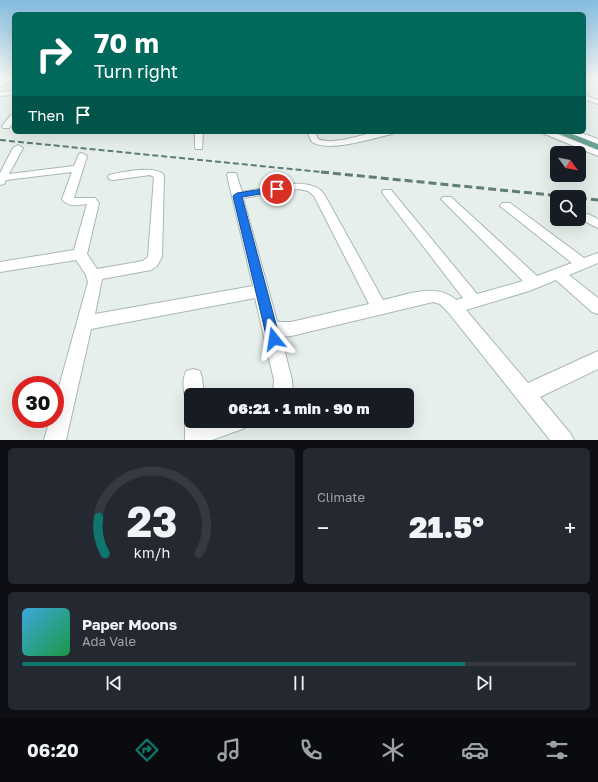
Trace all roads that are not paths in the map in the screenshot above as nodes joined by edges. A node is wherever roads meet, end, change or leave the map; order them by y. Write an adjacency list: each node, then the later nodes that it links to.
1 (588, 99): 2 (street)
2 (598, 102)
3 (12, 119): 4 (street)
4 (6, 126)
5 (199, 134): 12 (street)
6 (311, 134): 7 (street)
7 (379, 134)
8 (549, 134): 15 (street)
9 (563, 134): 13 (main road)
10 (576, 134): 11 (street)
11 (598, 142)
12 (199, 147)
13 (598, 147)
14 (18, 148): 18 (street)
15 (598, 152)
16 (232, 175): 20 (street)
17 (113, 177): 28 (street)
18 (1, 179): 23 (street)
19 (387, 192): 31 (street)
20 (237, 196): 30 (street); 34 (street)
21 (447, 200): 29 (street)
22 (506, 206): 25 (street)
23 (80, 254): 26 (street); 28 (street)
24 (598, 258): 25 (street)
25 (583, 264): 27 (street)
26 (0, 267)
27 (558, 274): 29 (street); 33 (street)
28 (94, 275): 35 (street)
29 (534, 282): 31 (street)
30 (261, 291): 35 (street); 36 (street)
31 (474, 301): 32 (street)
32 (454, 307): 34 (street); 39 (street)
33 (598, 307)
34 (379, 308): 36 (street)
35 (84, 323): 42 (street)
36 (270, 326): 38 (street)
37 (598, 360): 39 (street)
38 (283, 388)
39 (526, 394): 43 (street)
40 (211, 428): 41 (street)
41 (196, 432)
42 (55, 440)
43 (563, 440)

